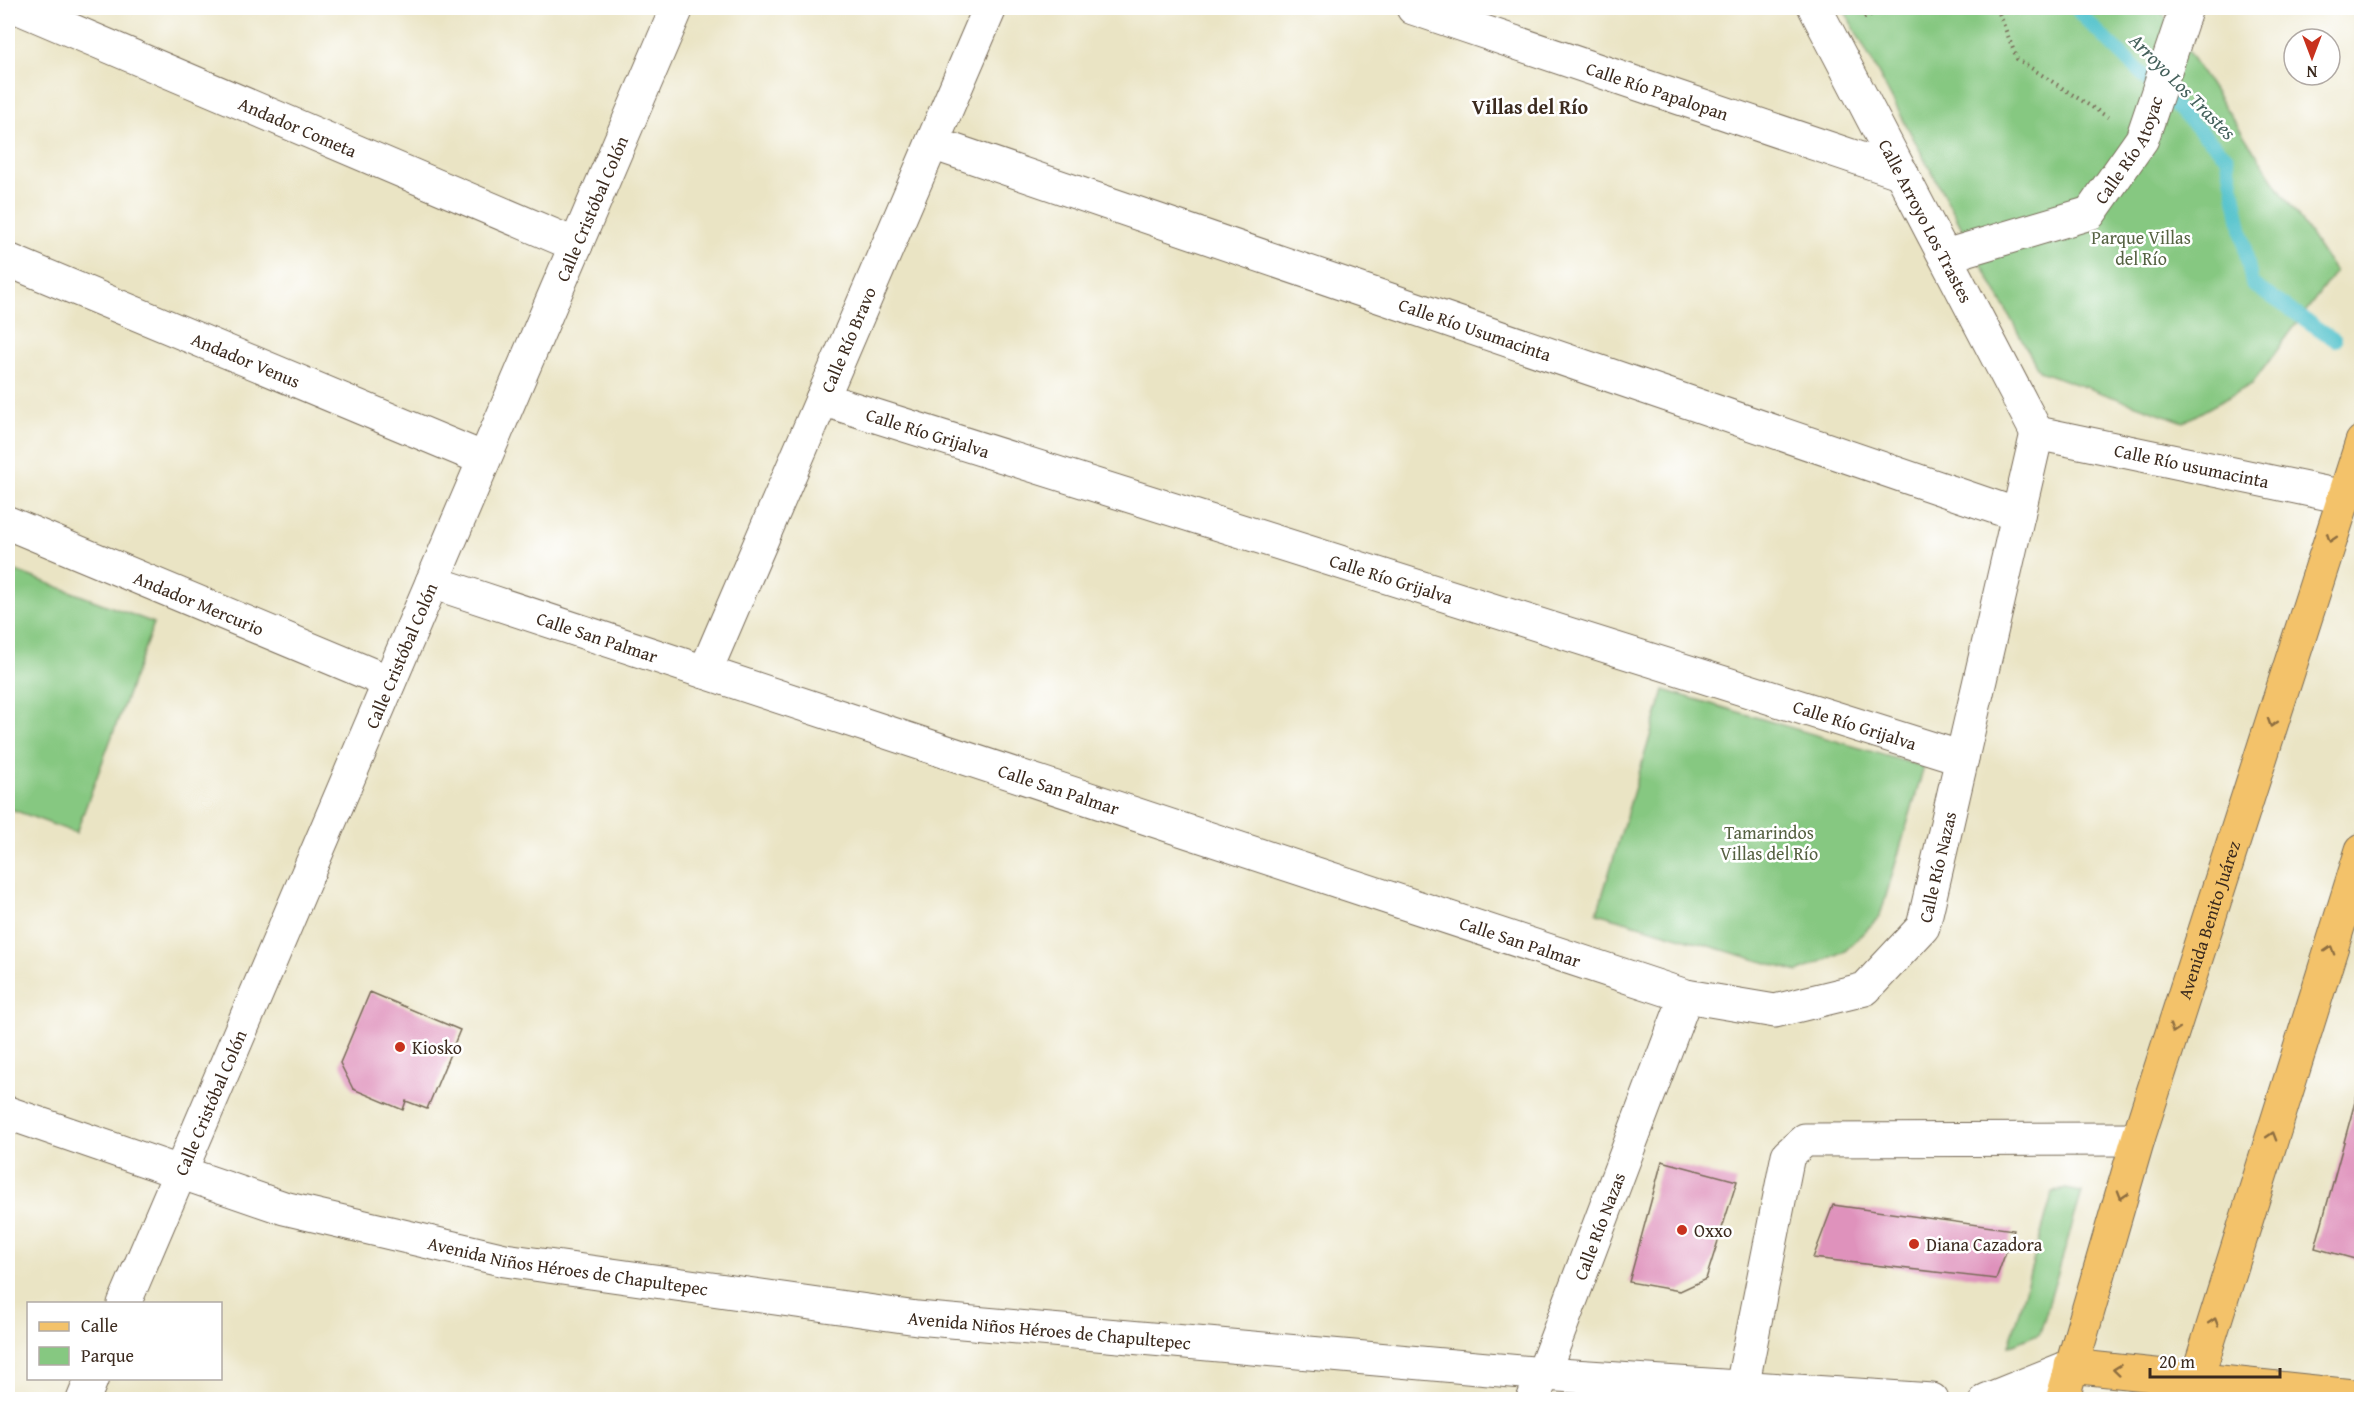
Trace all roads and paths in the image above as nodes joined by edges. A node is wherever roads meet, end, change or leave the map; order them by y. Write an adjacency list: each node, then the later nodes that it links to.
1 (19, 8): 11 (street, Andador Cometa)
2 (990, 8): 9 (street, Calle Río Bravo)
3 (1413, 8): 10 (street, Calle Río Papalopan)
4 (1815, 8): 10 (street, Calle Arroyo Los Trastes)
5 (1997, 8): 8 (path)
6 (2186, 8): 8 (street, Calle Río Atoyac)
7 (674, 9): 11 (street, Calle Cristóbal Colón)
8 (2142, 139): 12 (street, Calle Río Atoyac)
9 (932, 143): 14 (street, Calle Río Bravo); 19 (street, Calle Río Usumacinta)
10 (1902, 173): 12 (street, Calle Arroyo Los Trastes)
11 (576, 245): 17 (street, Calle Cristóbal Colón)
12 (1945, 256): 15 (street, Calle Arroyo Los Trastes)
13 (8, 260): 17 (street, Andador Venus)
14 (822, 399): 22 (street, Calle Río Bravo); 24 (street, Calle Río Grijalva)
15 (2037, 433): 18 (street, Calle Río usumacinta); 19 (street, Calle Río Nazas)
16 (2361, 442): 18 (main road, Avenida Benito Juárez)
17 (484, 459): 21 (street, Calle Cristóbal Colón)
18 (2344, 497): 28 (main road, Avenida Benito Juárez, one-way to 28)
19 (2018, 515): 24 (street, Calle Río Nazas)
20 (8, 524): 23 (street, Andador Mercurio)
21 (432, 582): 22 (street, Calle San Palmar); 23 (street, Calle Cristóbal Colón)
22 (705, 672): 26 (street, Calle San Palmar)
23 (389, 682): 29 (street, Calle Cristóbal Colón)
24 (1962, 758): 26 (street, Calle Río Nazas)
25 (2361, 850): 35 (main road, one-way to 25)
26 (1686, 996): 33 (street, Calle Río Nazas)
27 (8, 1113): 29 (street, Avenida Niños Héroes de Chapultepec)
28 (2138, 1139): 31 (main road, Avenida Benito Juárez, one-way to 31); 34 (street)
29 (180, 1172): 30 (street, Calle Cristóbal Colón); 33 (street, Avenida Niños Héroes de Chapultepec)
30 (125, 1302)
31 (2071, 1366): 35 (main road, one-way to 31); 39 (street); 40 (main road, Avenida Benito Juárez)
32 (91, 1380): 37 (street)
33 (1539, 1387): 34 (street, Avenida Niños Héroes de Chapultepec)
34 (1742, 1387): 38 (street, Avenida Niños Héroes de Chapultepec)
35 (2193, 1389): 36 (main road)
36 (2361, 1397)
37 (83, 1400)
38 (1932, 1400)
39 (1987, 1400)
40 (2062, 1400)

